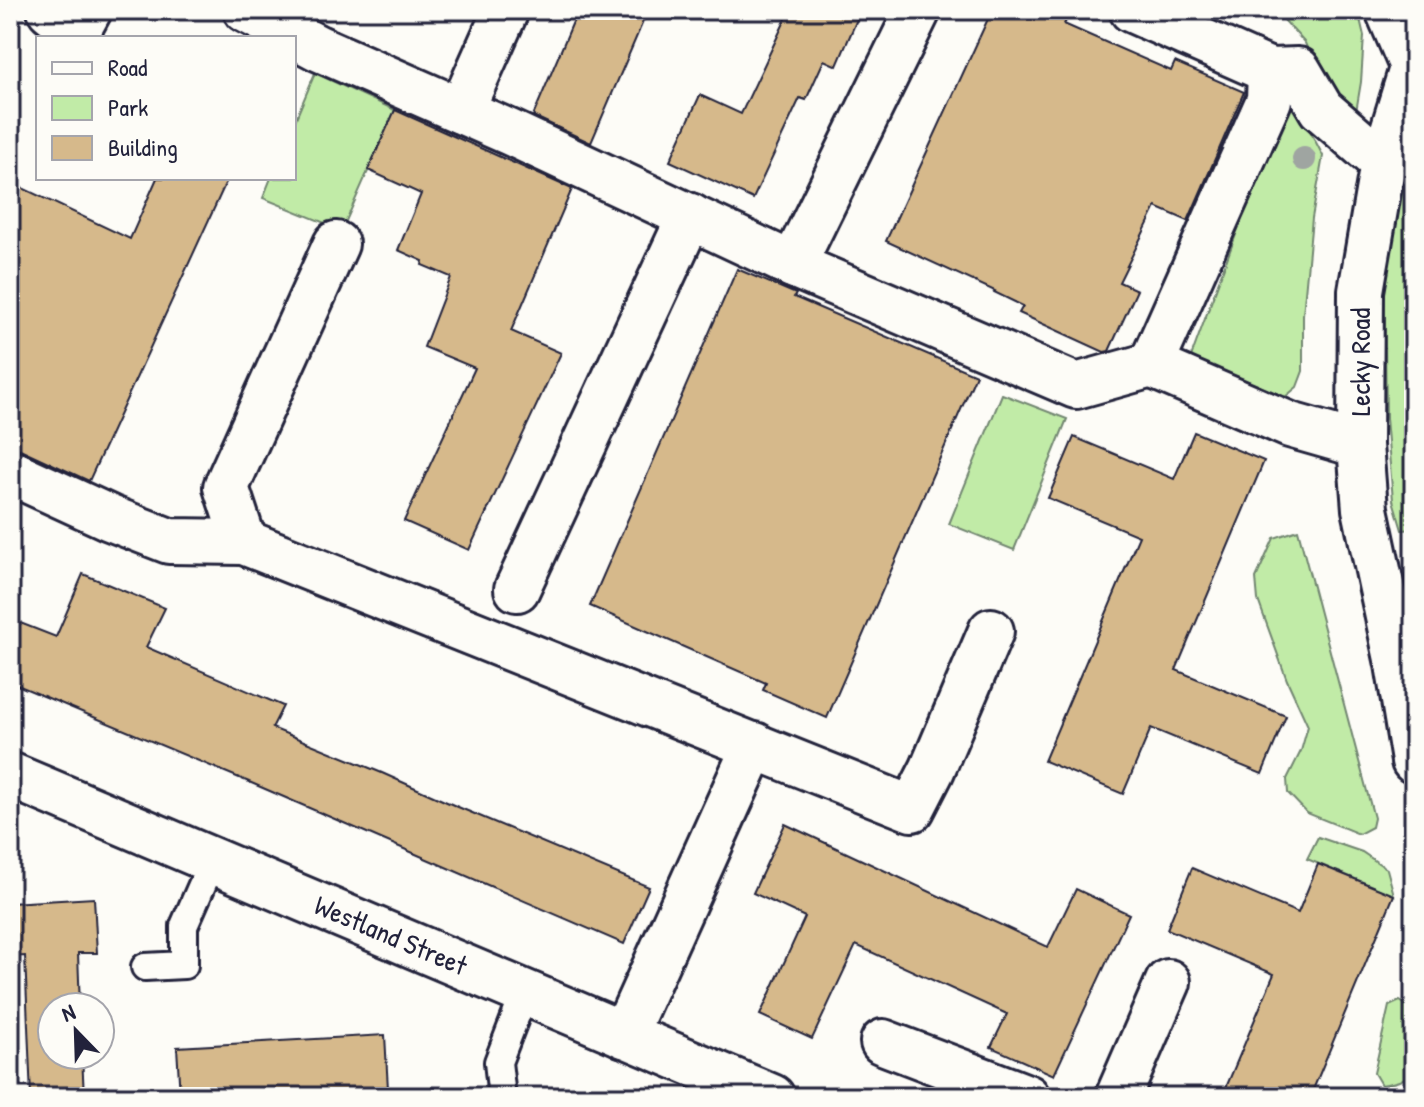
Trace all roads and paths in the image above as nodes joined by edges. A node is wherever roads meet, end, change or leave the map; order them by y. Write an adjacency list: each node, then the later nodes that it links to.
1 (246, 10): 6 (street)
2 (506, 10): 10 (street)
3 (918, 10): 14 (street)
4 (1132, 10): 9 (street)
5 (1388, 10): 8 (street)
6 (295, 36)
7 (296, 36): 10 (street)
8 (1413, 64): 11 (street, Lecky Road)
9 (1270, 71): 11 (street); 15 (street)
10 (461, 111): 12 (street)
11 (1383, 163): 16 (street, Lecky Road)
12 (690, 216): 14 (street); 19 (street)
13 (336, 244): 18 (street)
14 (793, 265): 15 (street)
15 (1151, 365): 16 (street)
16 (1360, 445): 21 (street, Lecky Road)
17 (10, 472): 18 (street)
18 (244, 542): 22 (street)
19 (517, 589)
20 (991, 631): 22 (street)
21 (1406, 673): 23 (street, Lecky Road)
22 (755, 745): 29 (street)
23 (1414, 761)
24 (10, 775): 25 (street, Westland Street)
25 (213, 860): 26 (lane); 28 (street, Westland Street)
26 (145, 967)
27 (1168, 982): 34 (street)
28 (525, 992): 29 (street, Westland Street); 31 (lane)
29 (624, 1035): 32 (street, Westland Street)
30 (883, 1042): 33 (street)
31 (502, 1097)
32 (772, 1097)
33 (1027, 1097)
34 (1118, 1097)

